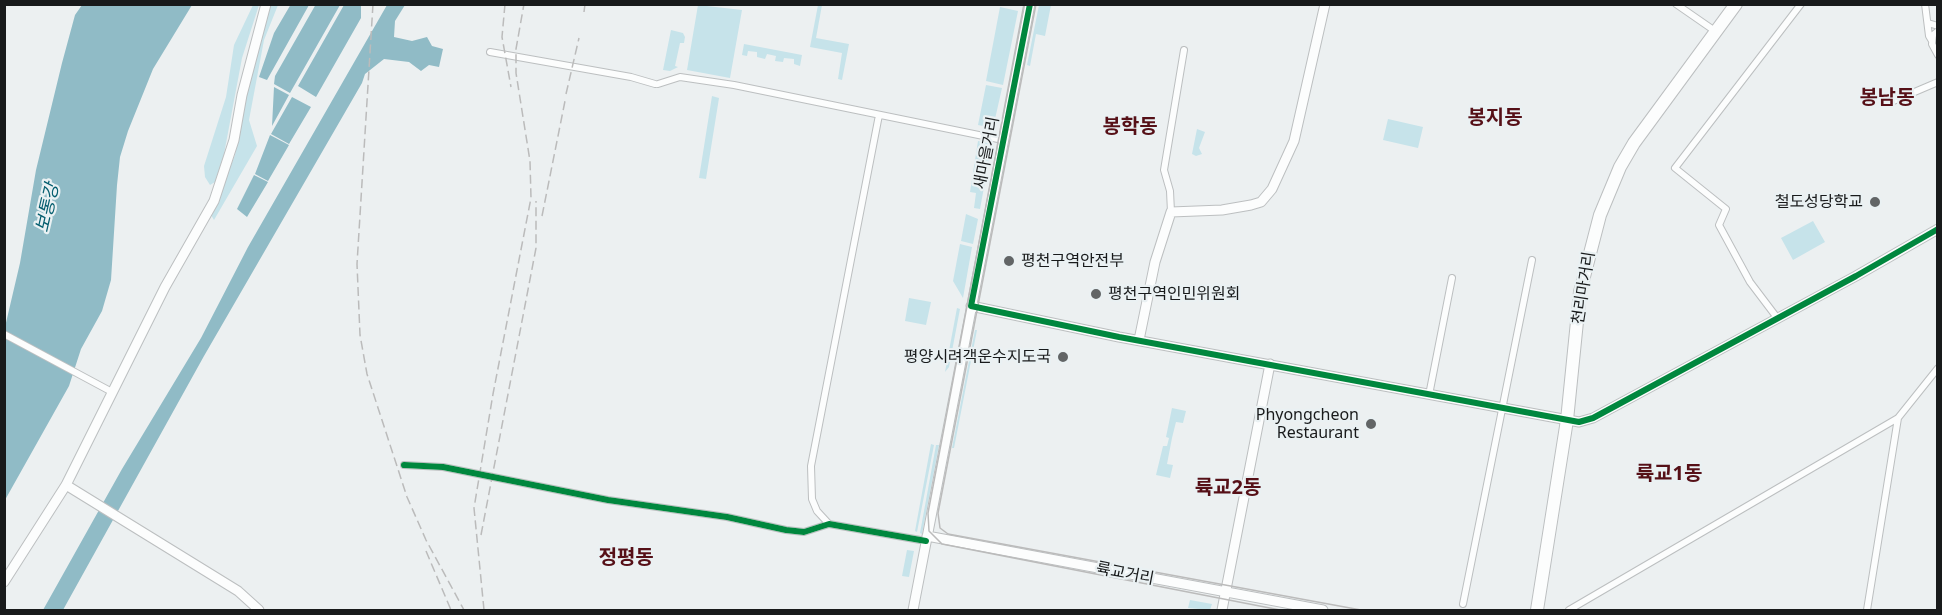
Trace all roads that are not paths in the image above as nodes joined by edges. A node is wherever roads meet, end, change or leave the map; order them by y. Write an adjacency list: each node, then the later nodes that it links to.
1 (266, 4): 30 (street)
2 (1030, 4): 19 (street, 새마을거리)
3 (1324, 4): 20 (street)
4 (1676, 4): 10 (street)
5 (1736, 4): 10 (highway, 천리마거리)
6 (1801, 4): 25 (street)
7 (1925, 4): 8 (street)
8 (1928, 23): 9 (street); 12 (street)
9 (1938, 26)
10 (1715, 31): 34 (highway, 천리마거리)
11 (1938, 31): 12 (street)
12 (1932, 41): 15 (street)
13 (1185, 50): 20 (street)
14 (490, 52): 18 (street)
15 (1938, 56)
16 (1938, 82): 17 (street)
17 (1891, 102)
18 (879, 115): 19 (street); 37 (street)
19 (1003, 140): 24 (street, 새마을거리)
20 (1171, 212): 27 (street)
21 (1938, 229): 25 (street)
22 (1532, 260): 32 (street)
23 (1452, 278): 31 (street)
24 (971, 306): 27 (street); 38 (street, 새마을거리)
25 (1778, 319): 34 (street)
26 (4, 334): 30 (street)
27 (1139, 340): 28 (street)
28 (1270, 364): 31 (street); 40 (street)
29 (1938, 368): 33 (street)
30 (112, 392): 36 (street)
31 (1430, 394): 32 (street)
32 (1502, 408): 34 (street); 41 (street)
33 (1898, 418): 47 (street); 48 (street)
34 (1567, 420): 46 (highway, 천리마거리)
35 (404, 465): 37 (street)
36 (66, 485): 39 (street); 42 (street)
37 (829, 524): 38 (street)
38 (926, 539): 40 (street, 륙교거리); 43 (street, 새마을거리)
39 (4, 582)
40 (1224, 591): 44 (street); 45 (street, 륙교거리)
41 (1463, 604)
42 (259, 610)
43 (913, 610)
44 (1222, 610)
45 (1323, 610)
46 (1537, 610)
47 (1570, 610)
48 (1867, 610)

